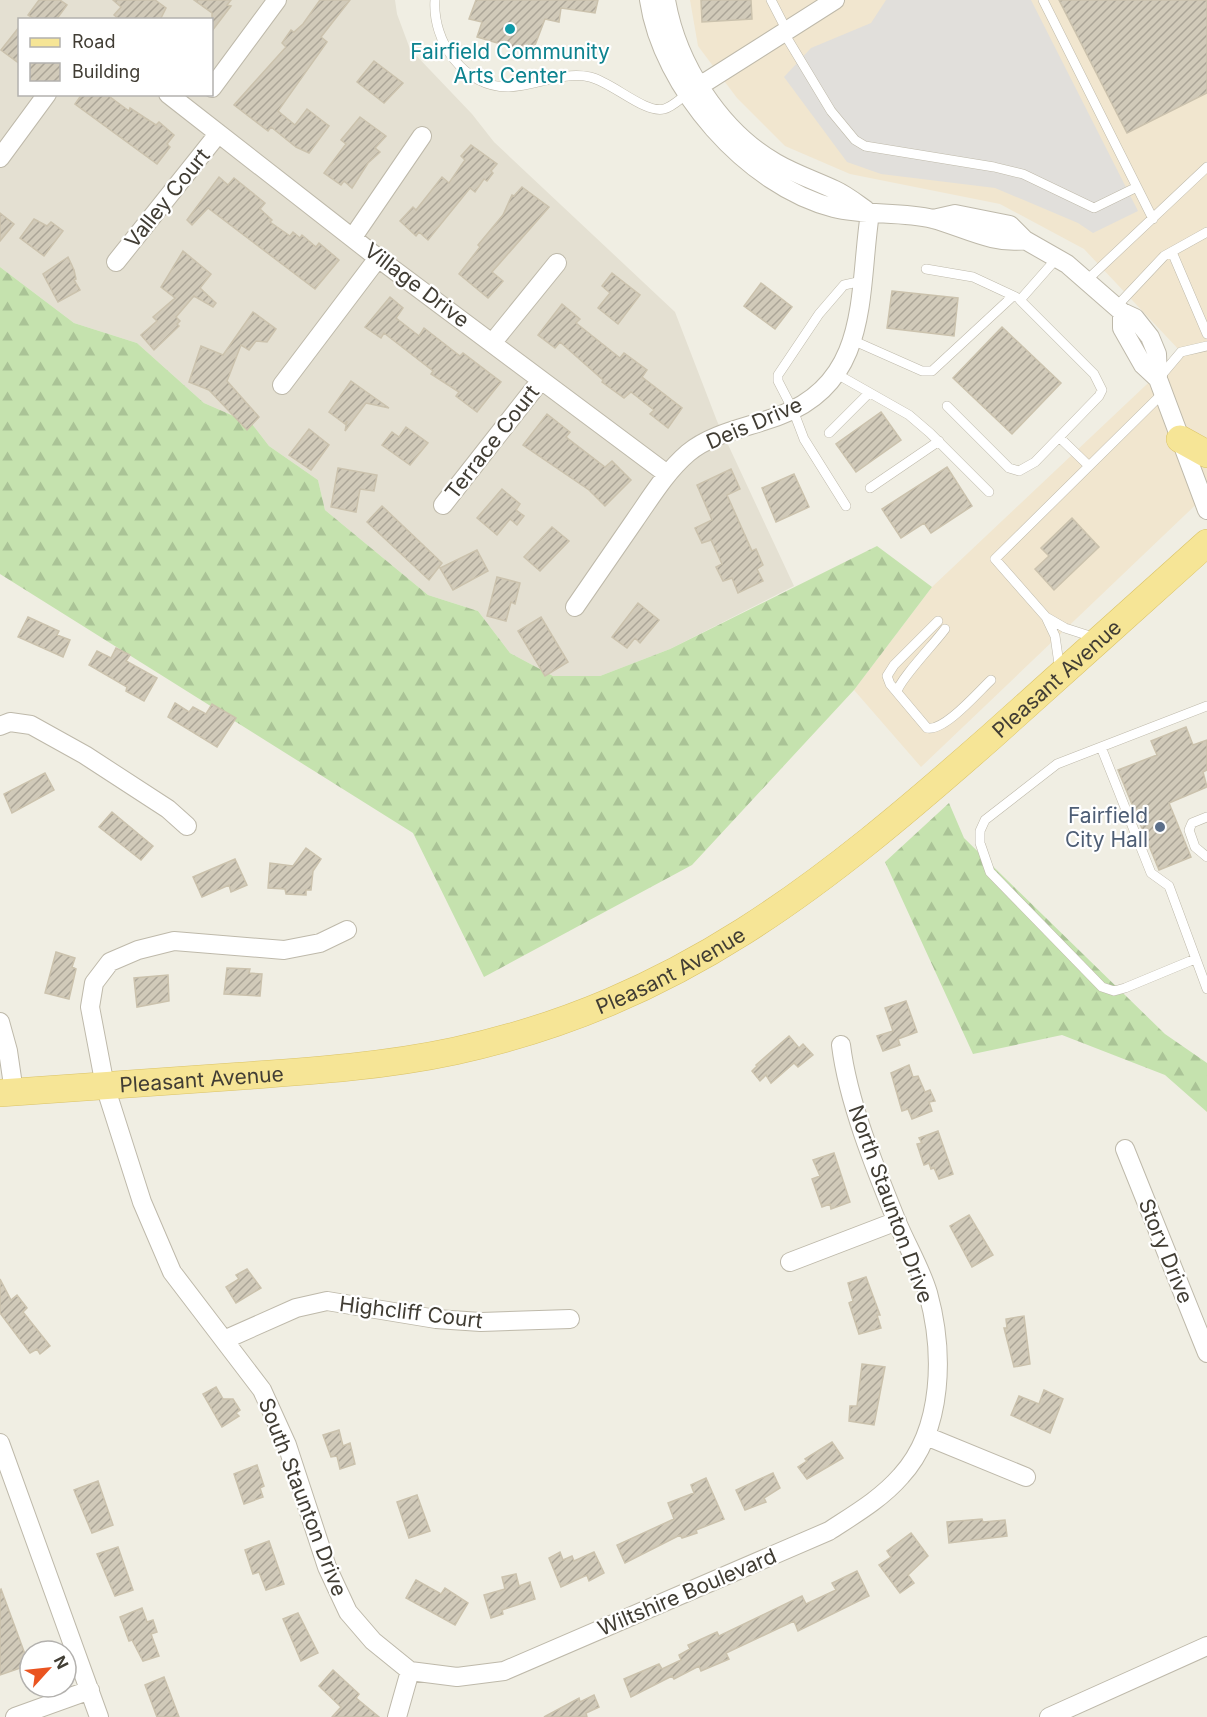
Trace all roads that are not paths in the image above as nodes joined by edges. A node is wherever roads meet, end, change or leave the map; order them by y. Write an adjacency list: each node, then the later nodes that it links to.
1 (277, 0): 9 (street)
2 (435, 0): 10 (lane)
3 (649, 0): 10 (street)
4 (666, 0): 10 (street)
5 (771, 0): 8 (lane)
6 (835, 0): 8 (street)
7 (1043, 0): 19 (lane)
8 (785, 32): 10 (street); 19 (lane)
9 (213, 87)
10 (693, 90): 20 (street)
11 (46, 96): 17 (street)
12 (171, 96): 14 (street, Village Drive)
13 (205, 96): 14 (street)
14 (193, 112): 15 (street, Village Drive)
15 (218, 134): 23 (street, Village Drive); 27 (street, Valley Court)
16 (422, 136): 23 (street)
17 (0, 158)
18 (1207, 167): 21 (lane)
19 (1137, 187): 21 (lane)
20 (870, 213): 26 (street); 31 (street, Deis Drive)
21 (1153, 219): 30 (lane)
22 (1207, 232): 24 (lane)
23 (353, 237): 25 (street, Village Drive)
24 (1172, 252): 33 (lane); 34 (lane)
25 (378, 258): 36 (street, Village Drive); 40 (street)
26 (1057, 258): 30 (street); 32 (lane)
27 (116, 262)
28 (557, 263): 36 (street)
29 (926, 269): 32 (lane)
30 (1087, 280): 33 (street)
31 (862, 281): 35 (street, Deis Drive); 44 (lane)
32 (1017, 298): 35 (lane); 46 (lane)
33 (1119, 309): 41 (street)
34 (1207, 334)
35 (852, 340): 38 (street, Deis Drive)
36 (493, 342): 39 (street, Village Drive)
37 (1207, 345): 41 (lane)
38 (835, 374): 42 (lane); 44 (street, Deis Drive)
39 (541, 380): 51 (street, Village Drive); 54 (street, Terrace Court)
40 (282, 385)
41 (1161, 386): 47 (street); 50 (lane)
42 (869, 393): 45 (lane); 48 (lane)
43 (947, 406): 46 (lane)
44 (793, 410): 51 (street, Deis Drive); 55 (lane)
45 (829, 433)
46 (1059, 437): 50 (lane)
47 (1180, 439): 49 (main road); 56 (street)
48 (939, 441): 52 (lane); 53 (lane)
49 (1207, 454)
50 (1089, 466): 59 (lane)
51 (667, 474): 58 (street, Deis Drive)
52 (870, 488)
53 (989, 492)
54 (443, 505)
55 (846, 506)
56 (1207, 510)
57 (1207, 543): 62 (main road, Pleasant Avenue)
58 (574, 607)
59 (1046, 617): 62 (lane); 63 (lane)
60 (938, 621): 65 (lane)
61 (945, 629): 65 (lane)
62 (1100, 639): 63 (main road, Pleasant Avenue)
63 (1061, 674): 77 (main road, Pleasant Avenue)
64 (991, 680): 65 (lane)
65 (897, 692)
66 (1207, 706): 68 (lane)
67 (3, 720): 70 (street)
68 (1101, 747): 73 (lane); 73 (lane)
69 (1207, 817): 71 (lane)
70 (187, 826)
71 (1207, 857)
72 (347, 930): 77 (street, South Staunton Drive)
73 (1195, 959): 74 (lane)
74 (1207, 989)
75 (0, 1022): 78 (street)
76 (841, 1045): 80 (street, North Staunton Drive)
77 (105, 1086): 78 (main road, Pleasant Avenue); 83 (street, South Staunton Drive)
78 (7, 1092)
79 (1125, 1149): 84 (street, Story Drive)
80 (897, 1221): 81 (street); 85 (street, North Staunton Drive)
81 (790, 1262)
82 (570, 1319): 83 (street, Highcliff Court)
83 (224, 1340): 89 (street, South Staunton Drive)
84 (1207, 1353)
85 (926, 1436): 87 (street); 89 (street, Wiltshire Boulevard)
86 (0, 1443): 90 (street)
87 (1026, 1478)
88 (1207, 1646): 94 (street)
89 (410, 1671): 93 (street)
90 (90, 1690): 91 (street); 92 (street)
91 (15, 1717)
92 (99, 1717)
93 (397, 1717)
94 (1049, 1717)

